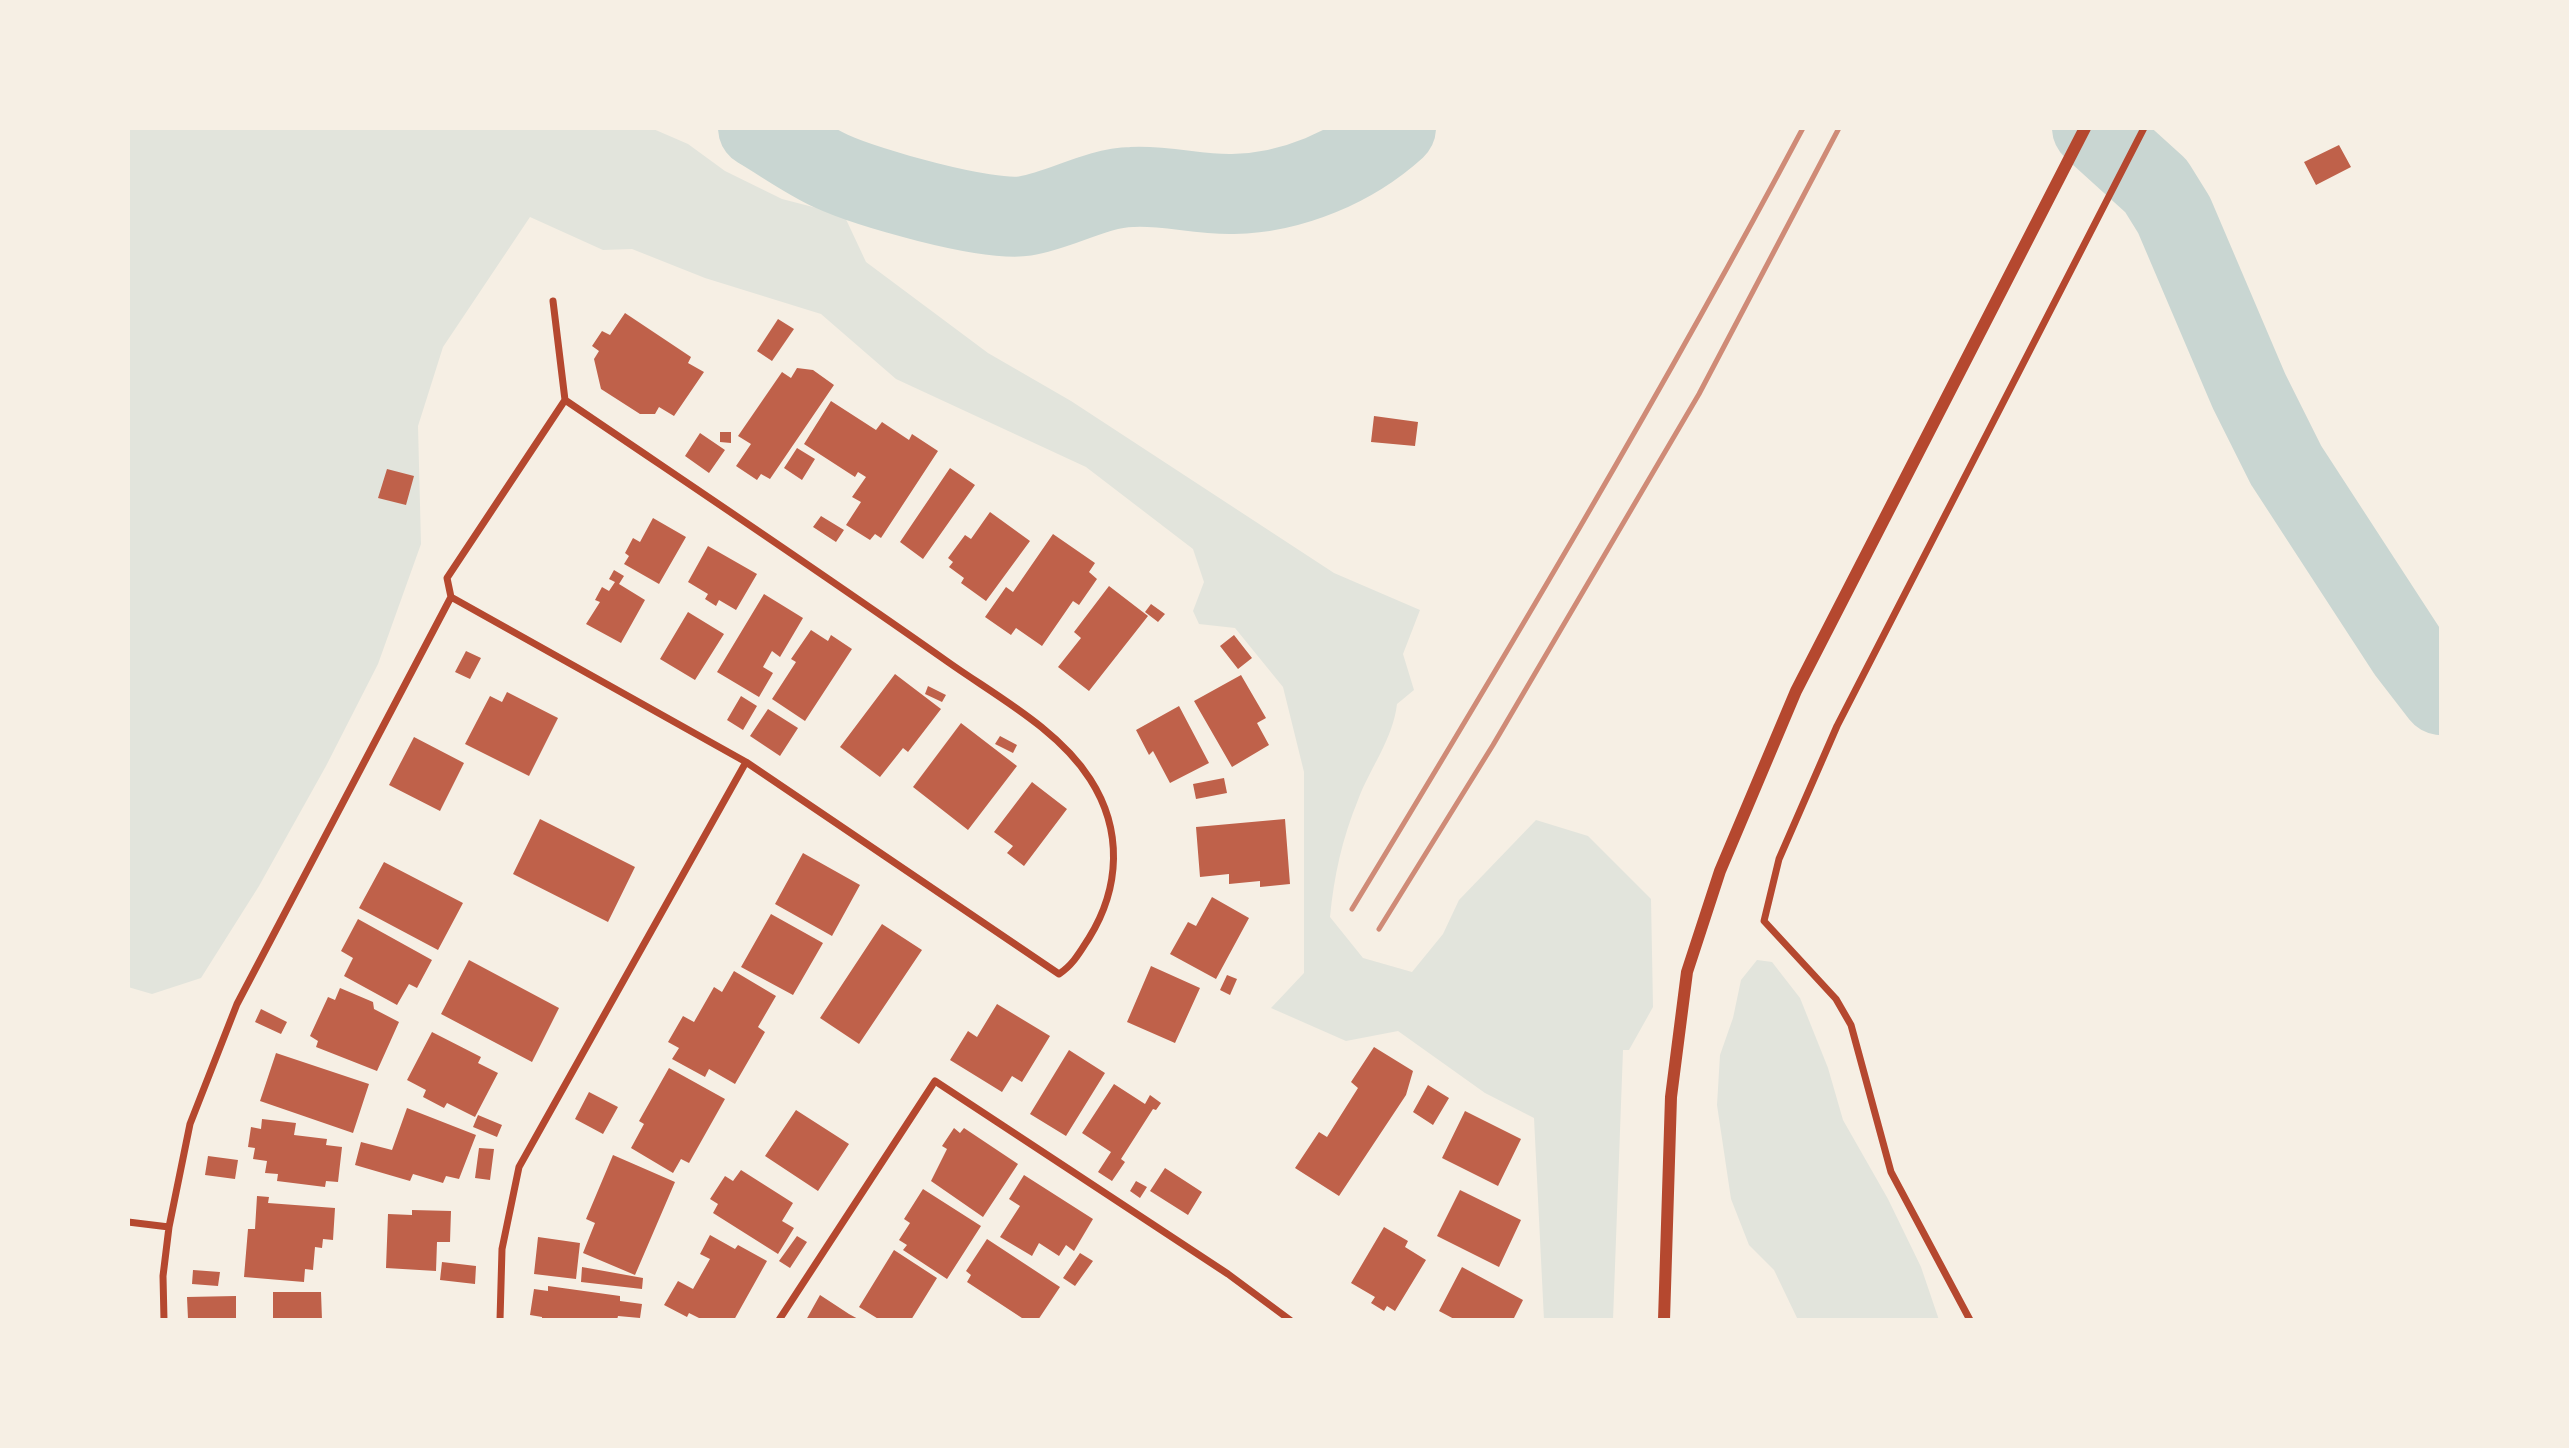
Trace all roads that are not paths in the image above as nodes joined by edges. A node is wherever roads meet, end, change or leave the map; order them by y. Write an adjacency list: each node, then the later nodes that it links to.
1 (2085, 128): 13 (street)
2 (2144, 128): 14 (street)
3 (553, 302): 4 (street)
4 (565, 400): 5 (street); 6 (street)
5 (451, 597): 6 (street); 8 (street)
6 (746, 762): 10 (street)
7 (128, 1222): 8 (street)
8 (169, 1227): 9 (street)
9 (163, 1320)
10 (500, 1320)
11 (779, 1320): 12 (street)
12 (1290, 1320)
13 (1664, 1320)
14 (1970, 1320)

